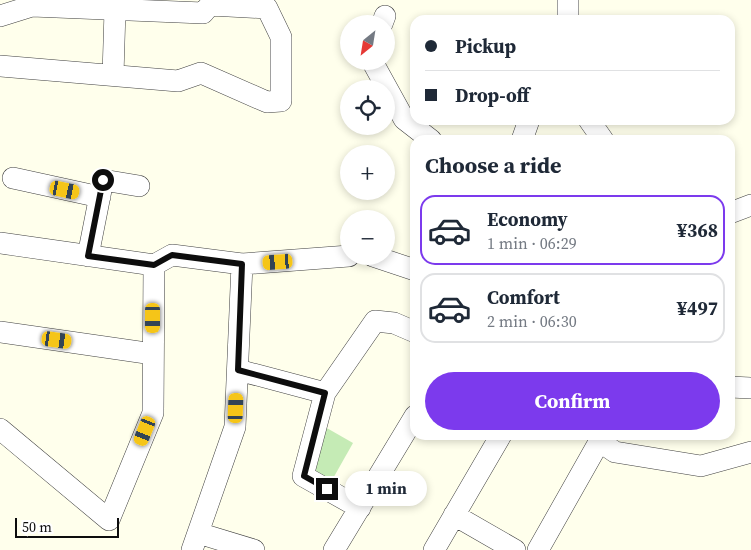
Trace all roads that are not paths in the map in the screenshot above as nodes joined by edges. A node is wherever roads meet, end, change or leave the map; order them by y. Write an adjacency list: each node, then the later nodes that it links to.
1 (568, 0): 4 (street)
2 (210, 3): 3 (street); 8 (street)
3 (115, 10): 5 (street); 8 (street)
4 (568, 15)
5 (0, 16)
6 (0, 66): 8 (street)
7 (377, 70): 9 (street)
8 (114, 75)
9 (410, 124)
10 (412, 125): 11 (street)
11 (425, 135)
12 (13, 178): 14 (street)
13 (139, 186): 14 (street)
14 (100, 197): 18 (street)
15 (751, 205): 16 (street)
16 (735, 211)
17 (0, 243): 18 (street)
18 (88, 256): 22 (street)
19 (340, 257): 21 (street)
20 (395, 263): 23 (street)
21 (242, 264): 22 (street); 27 (street)
22 (154, 265): 26 (street)
23 (410, 268)
24 (410, 330): 30 (street)
25 (0, 332): 26 (street)
26 (153, 354): 32 (street)
27 (238, 370): 30 (street); 39 (street)
28 (735, 387): 29 (street)
29 (751, 388)
30 (325, 393): 37 (street)
31 (410, 424): 37 (street)
32 (0, 429)
33 (498, 440): 38 (street)
34 (600, 440): 44 (street)
35 (603, 440): 36 (street)
36 (751, 452)
37 (360, 508): 41 (street)
38 (454, 515): 42 (street); 43 (street)
39 (195, 542): 40 (street)
40 (254, 550)
41 (334, 550)
42 (434, 550)
43 (516, 550)
44 (538, 550)

